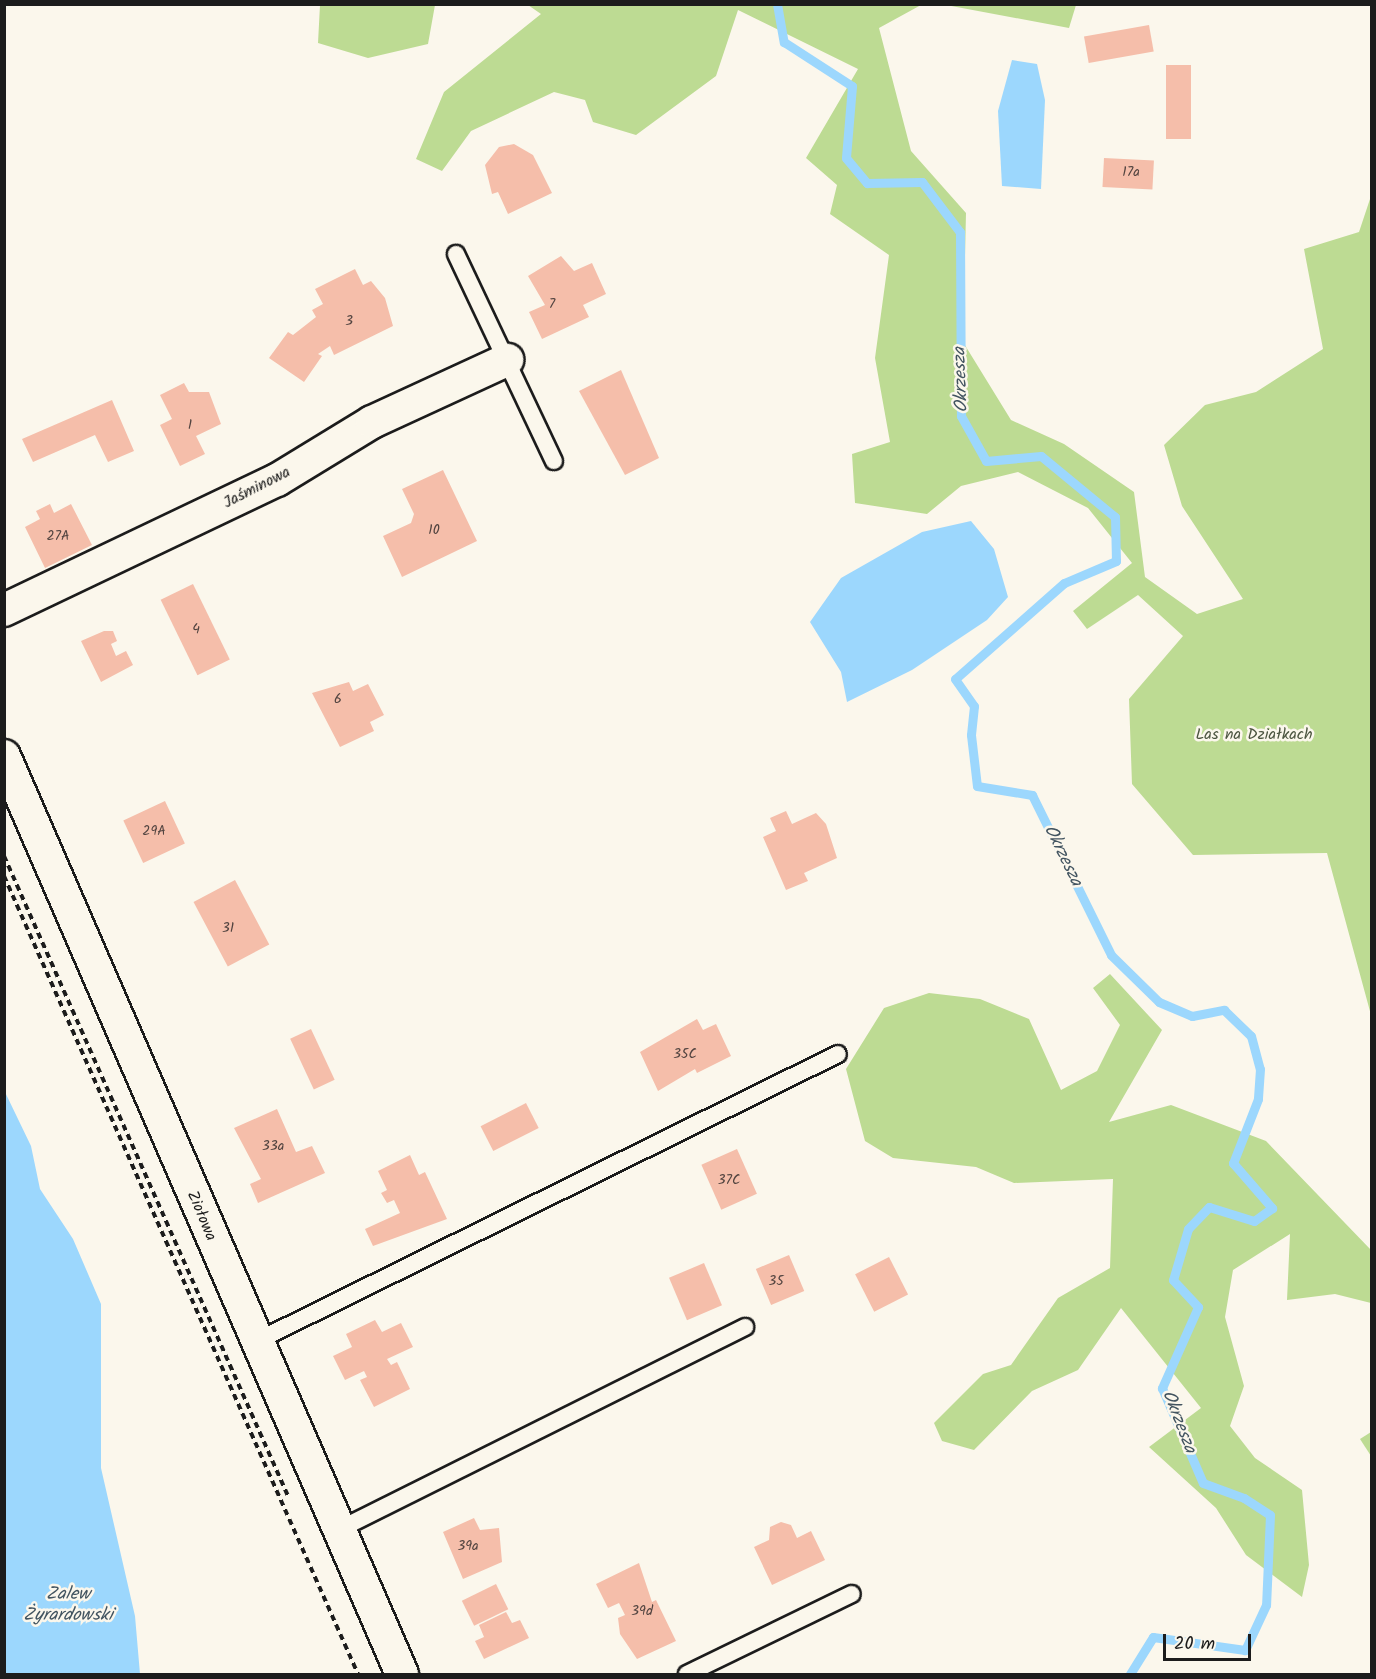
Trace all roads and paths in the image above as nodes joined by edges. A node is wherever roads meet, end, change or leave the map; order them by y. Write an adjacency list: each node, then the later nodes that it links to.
1 (456, 254): 2 (lane)
2 (507, 360): 3 (lane); 4 (street, Jaśminowa)
3 (554, 460)
4 (4, 610)
5 (4, 756): 10 (street, Ziołowa)
6 (4, 856): 14 (path)
7 (4, 876): 13 (path)
8 (838, 1054): 10 (lane)
9 (745, 1327): 11 (lane)
10 (255, 1342): 11 (street, Ziołowa)
11 (338, 1530): 15 (street, Ziołowa)
12 (852, 1594): 16 (lane)
13 (358, 1674)
14 (368, 1674)
15 (402, 1674)
16 (687, 1674)

